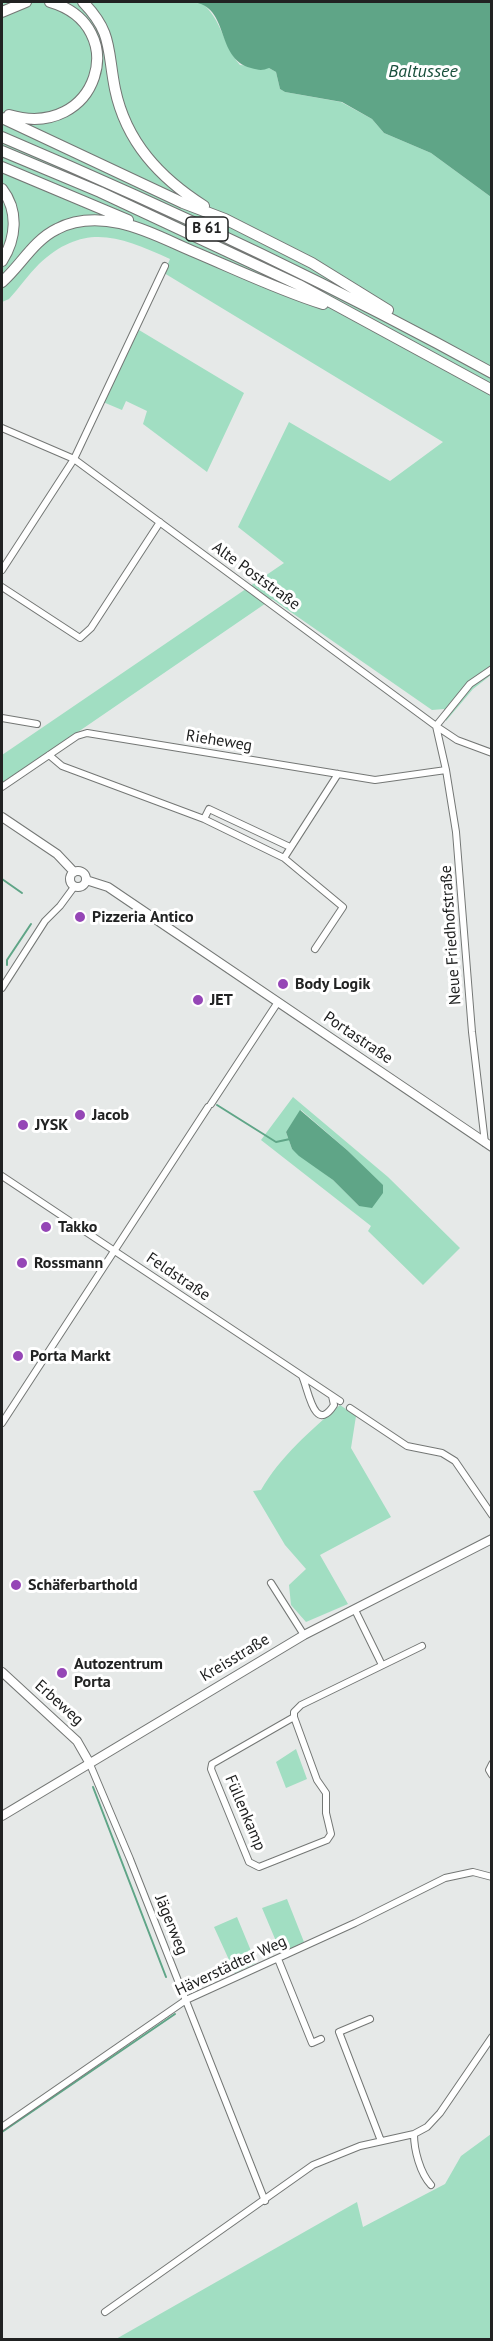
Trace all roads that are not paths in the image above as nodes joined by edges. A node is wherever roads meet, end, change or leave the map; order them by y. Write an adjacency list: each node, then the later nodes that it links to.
1 (26, 2): 4 (highway)
2 (50, 2): 5 (highway)
3 (83, 2): 11 (highway)
4 (2, 12)
5 (2, 113)
6 (2, 118): 11 (highway)
7 (2, 137): 17 (highway, B 61)
8 (2, 151): 16 (highway, B 61)
9 (2, 166): 12 (highway)
10 (2, 189): 13 (highway)
11 (225, 219): 17 (highway)
12 (160, 237): 15 (highway); 16 (highway)
13 (2, 261)
14 (165, 266): 21 (street)
15 (2, 282)
16 (346, 311): 19 (highway, B 61)
17 (409, 327): 18 (highway, B 61)
18 (492, 373)
19 (492, 390)
20 (2, 428): 21 (street, Alte Poststraße)
21 (74, 459): 22 (street, Alte Poststraße); 23 (street)
22 (160, 522): 24 (street); 28 (street, Alte Poststraße)
23 (2, 570)
24 (2, 587)
25 (492, 669): 28 (street)
26 (2, 718): 27 (street)
27 (37, 724)
28 (436, 726): 29 (street, Alte Poststraße); 31 (street, Neue Friedhofstraße)
29 (492, 753)
30 (49, 755): 32 (street, Rieheweg); 33 (street, Rieheweg); 35 (street)
31 (447, 770): 32 (street, Rieheweg); 44 (street, Neue Friedhofstraße)
32 (338, 774): 36 (street)
33 (2, 787)
34 (2, 817): 38 (main road)
35 (204, 819): 36 (street); 37 (street)
36 (290, 848): 37 (street)
37 (284, 858): 41 (street)
38 (74, 872): 39 (main road); 40 (main road)
39 (86, 880): 40 (main road); 43 (main road, Portastraße)
40 (74, 887): 42 (street)
41 (315, 949)
42 (2, 988)
43 (278, 1002): 44 (main road, Portastraße); 46 (street)
44 (488, 1145)
45 (2, 1176): 46 (street, Feldstraße)
46 (114, 1251): 47 (street, Feldstraße); 51 (street)
47 (302, 1376): 48 (street, Feldstraße); 48 (street)
48 (332, 1396): 49 (street, Feldstraße)
49 (340, 1401)
50 (350, 1408): 52 (street)
51 (2, 1423)
52 (492, 1515)
53 (492, 1539): 55 (main road, Kreisstraße)
54 (271, 1583): 56 (street)
55 (355, 1610): 56 (main road, Kreisstraße); 58 (street)
56 (304, 1635): 61 (main road, Kreisstraße)
57 (422, 1646): 58 (street, Füllenkamp)
58 (382, 1665): 60 (street, Füllenkamp)
59 (2, 1672): 61 (main road, Erbeweg)
60 (294, 1717): 60 (street, Füllenkamp)
61 (89, 1762): 64 (main road, Kreisstraße); 67 (street, Jägerweg)
62 (492, 1764): 63 (street)
63 (492, 1775)
64 (2, 1816)
65 (492, 1876): 66 (street, Häverstädter Weg)
66 (278, 1959): 67 (street, Häverstädter Weg); 70 (street)
67 (186, 2000): 71 (street, Häverstädter Weg); 75 (street, Jägerweg)
68 (370, 2019): 73 (street)
69 (492, 2037): 72 (street)
70 (321, 2039)
71 (2, 2127)
72 (414, 2134): 73 (street); 74 (street)
73 (381, 2141): 75 (street)
74 (431, 2186)
75 (264, 2201): 76 (street)
76 (105, 2312)

